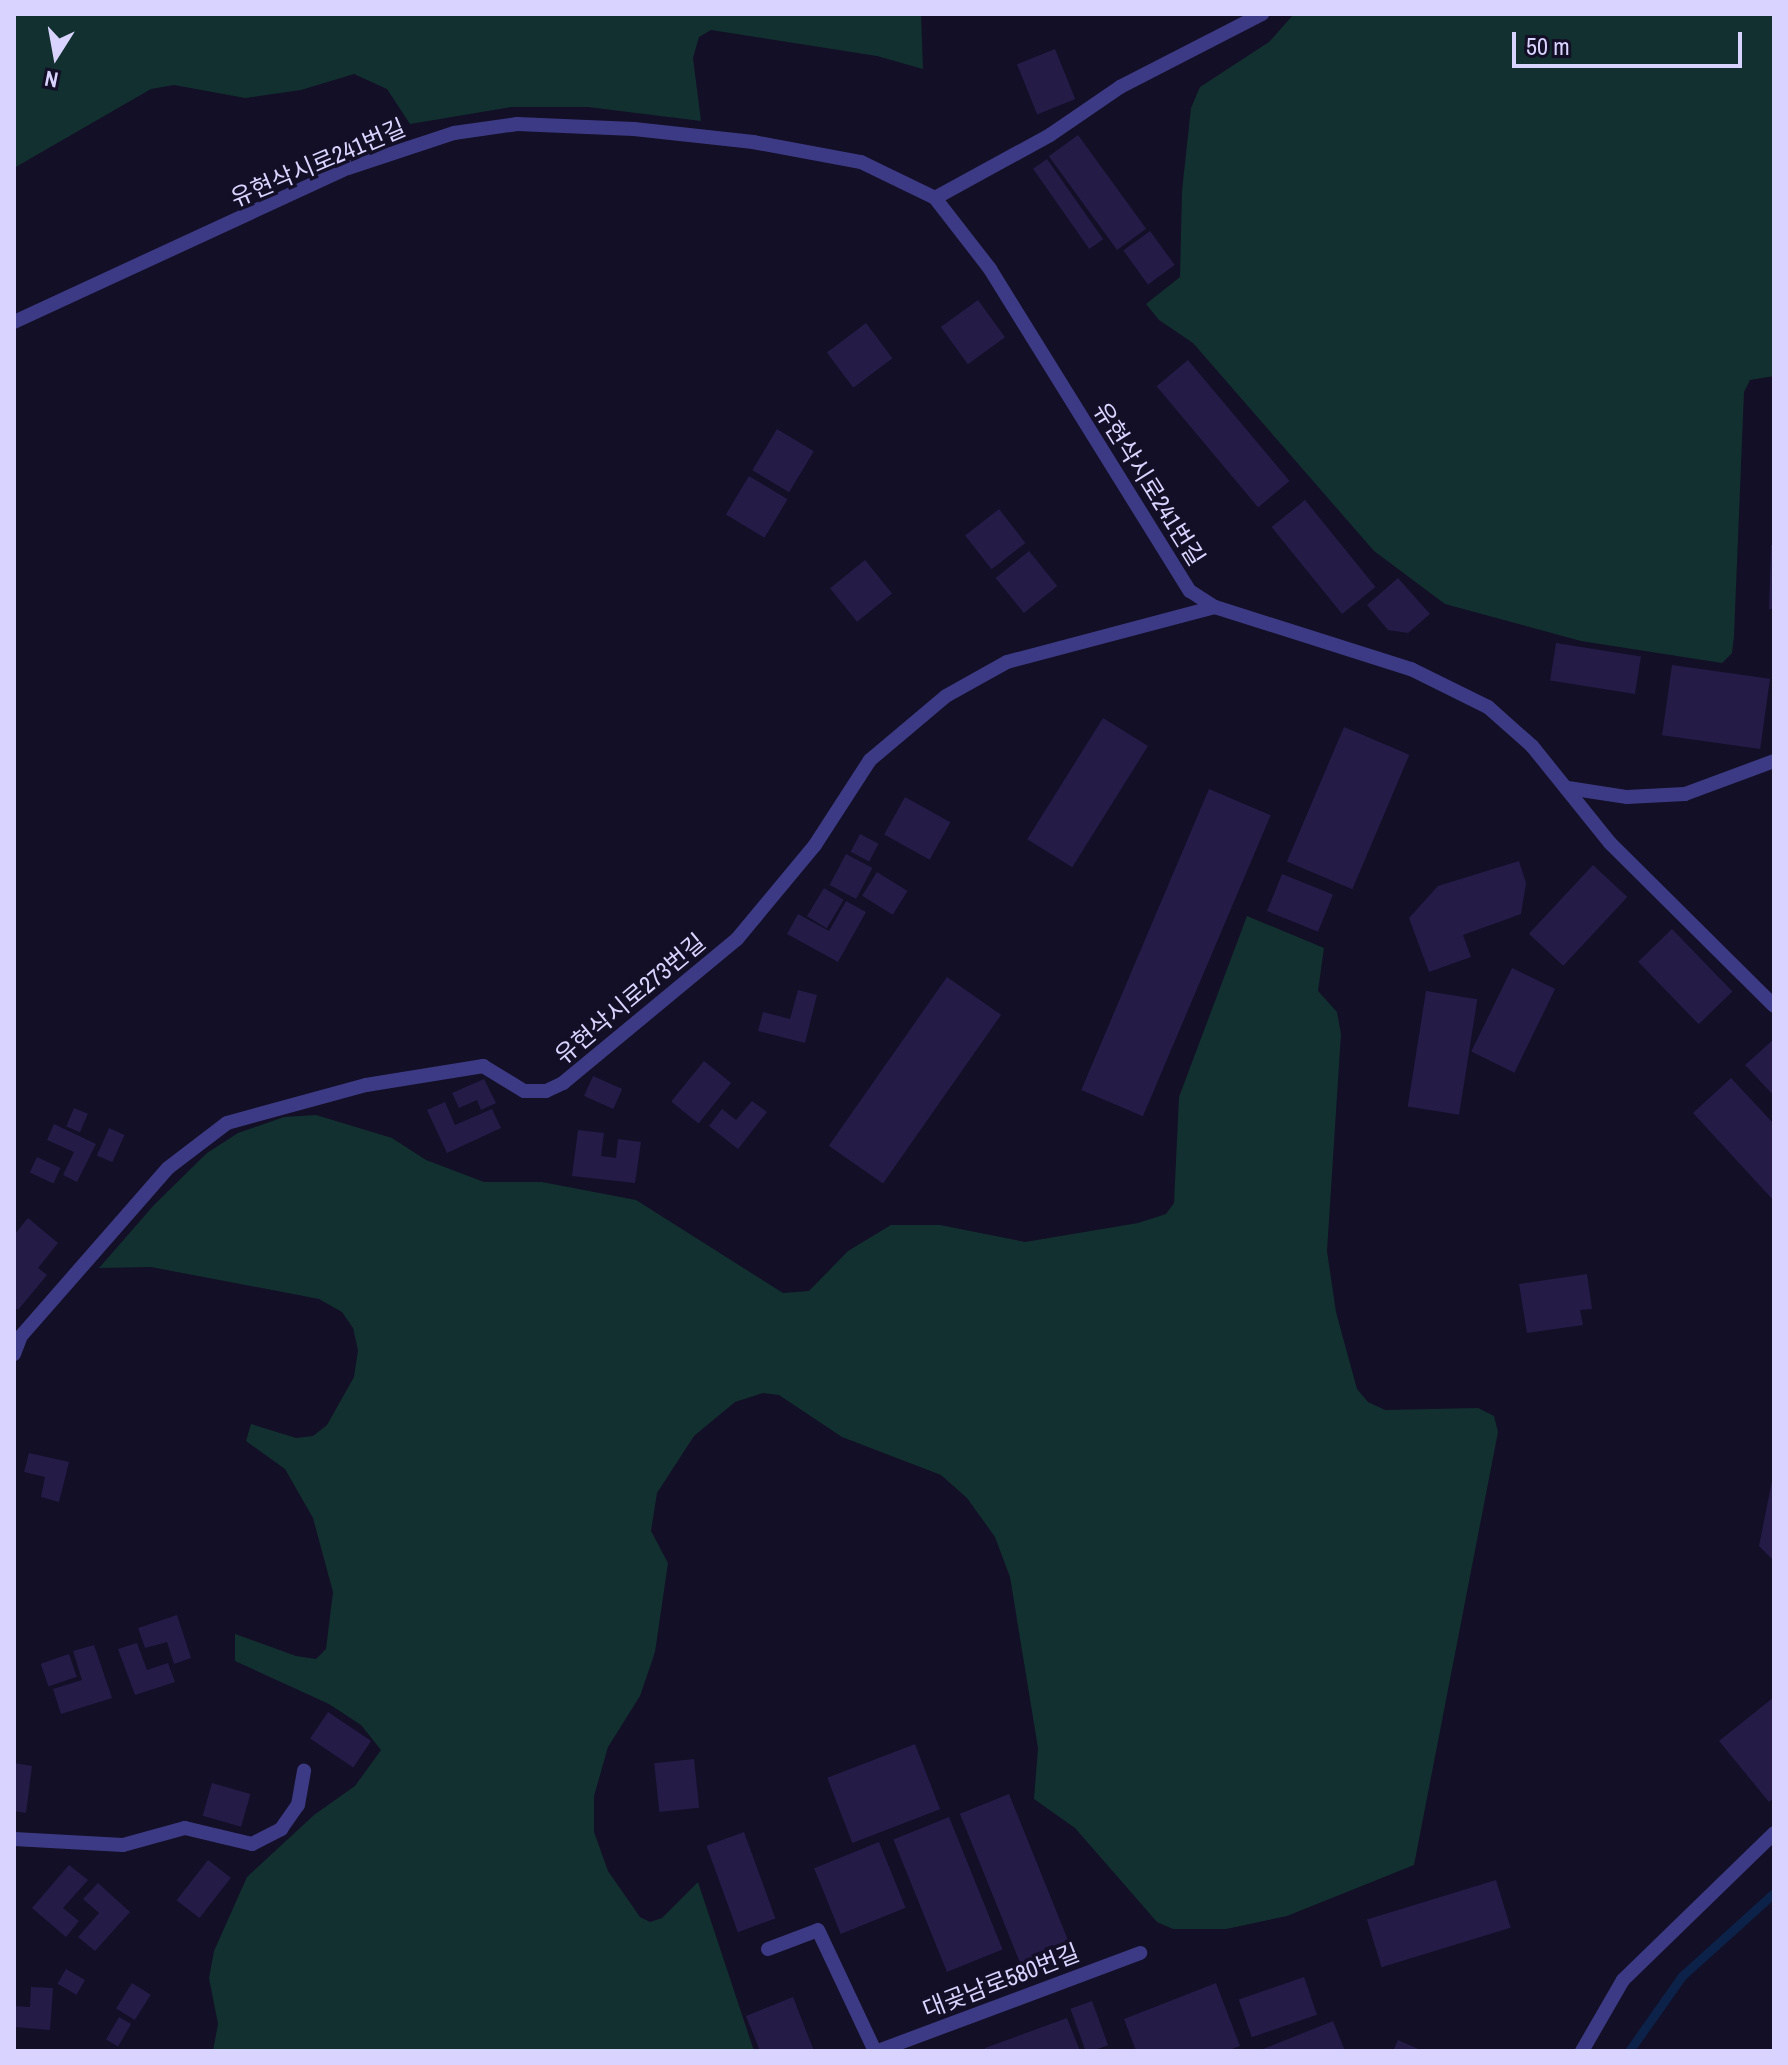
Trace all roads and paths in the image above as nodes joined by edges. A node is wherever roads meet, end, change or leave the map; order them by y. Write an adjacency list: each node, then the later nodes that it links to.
1 (1262, 14): 2 (lane)
2 (935, 198): 3 (lane, 유현삭시로241번길); 4 (lane, 유현삭시로241번길)
3 (14, 322)
4 (1215, 607): 6 (lane, 유현삭시로241번길); 8 (lane, 유현삭시로273번길)
5 (1774, 761): 6 (lane)
6 (1568, 788): 7 (lane, 유현삭시로241번길)
7 (1774, 1006)
8 (17, 1334): 9 (lane, 유현삭시로273번길)
9 (14, 1354)
10 (304, 1771): 12 (lane)
11 (1774, 1833): 16 (lane)
12 (14, 1839)
13 (768, 1949): 15 (lane, 대곶남로580번길)
14 (1140, 1953): 15 (lane, 대곶남로580번길)
15 (876, 2051)
16 (1582, 2051)

